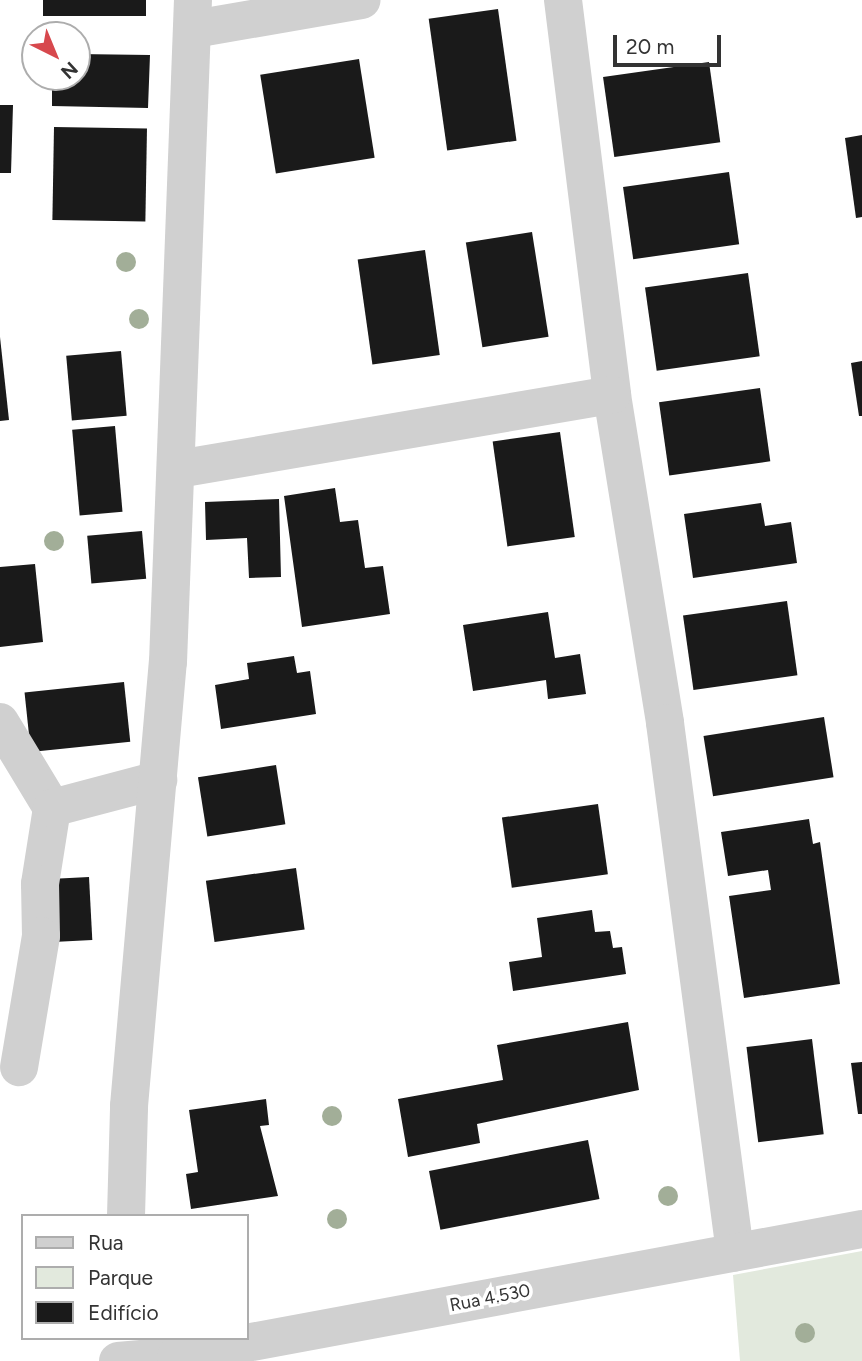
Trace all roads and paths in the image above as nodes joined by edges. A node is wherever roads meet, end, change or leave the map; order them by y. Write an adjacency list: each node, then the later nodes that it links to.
1 (362, 0): 3 (street)
2 (563, 0): 4 (street)
3 (194, 14): 5 (street)
4 (612, 394): 5 (street); 12 (street)
5 (178, 469): 7 (street)
6 (0, 722): 8 (street)
7 (158, 780): 8 (street); 10 (street)
8 (52, 808): 9 (street)
9 (19, 1067)
10 (126, 1214)
11 (862, 1229): 12 (street, Rua 4.530)
12 (735, 1252): 14 (street, Rua 4.530)
13 (120, 1340): 14 (street)
14 (118, 1361)

